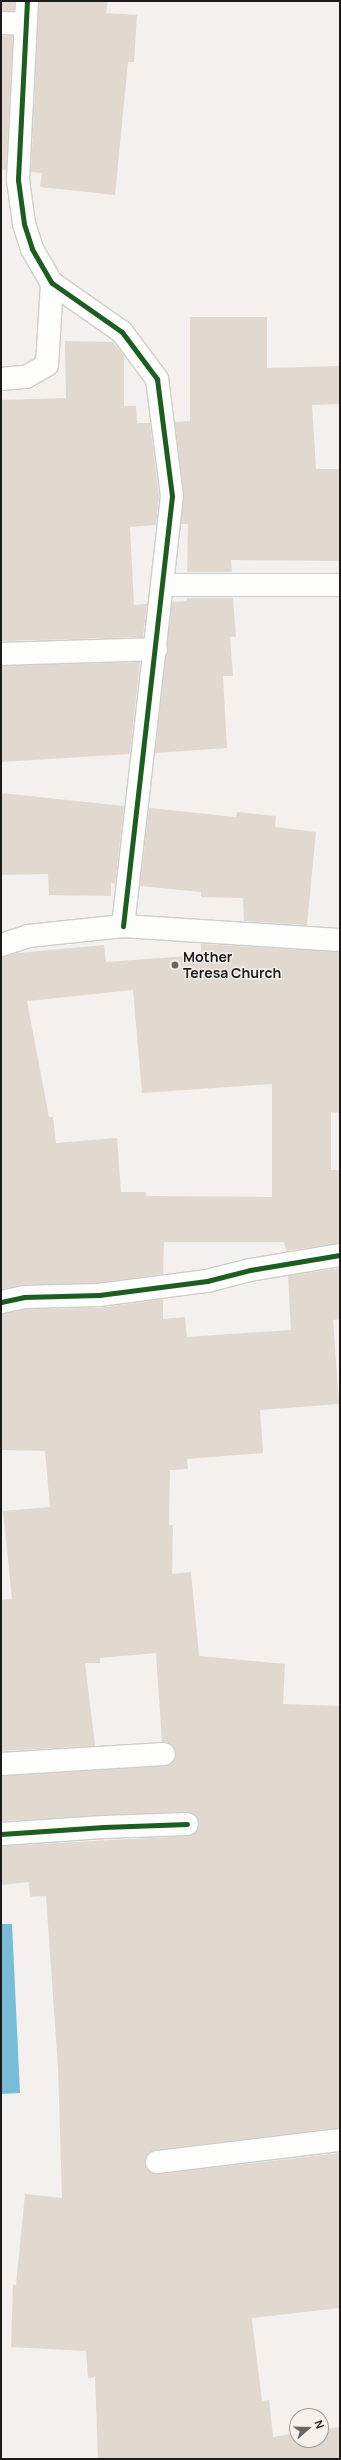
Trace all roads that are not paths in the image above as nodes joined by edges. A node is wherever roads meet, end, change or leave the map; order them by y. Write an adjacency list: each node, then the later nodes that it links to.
1 (27, 1): 3 (street)
2 (1, 23): 3 (street)
3 (25, 24): 4 (street)
4 (10, 180): 5 (street)
5 (52, 283): 6 (street); 8 (street)
6 (1, 379)
7 (340, 585): 8 (street)
8 (163, 586): 9 (street)
9 (156, 649): 10 (street); 11 (street)
10 (1, 654)
11 (123, 926): 12 (street); 13 (street)
12 (340, 940)
13 (1, 945)
14 (340, 1255): 15 (street)
15 (1, 1302)
16 (164, 1754): 17 (street)
17 (1, 1764)
18 (187, 1824): 19 (street)
19 (1, 1834)
20 (340, 2140): 21 (street)
21 (157, 2162)

